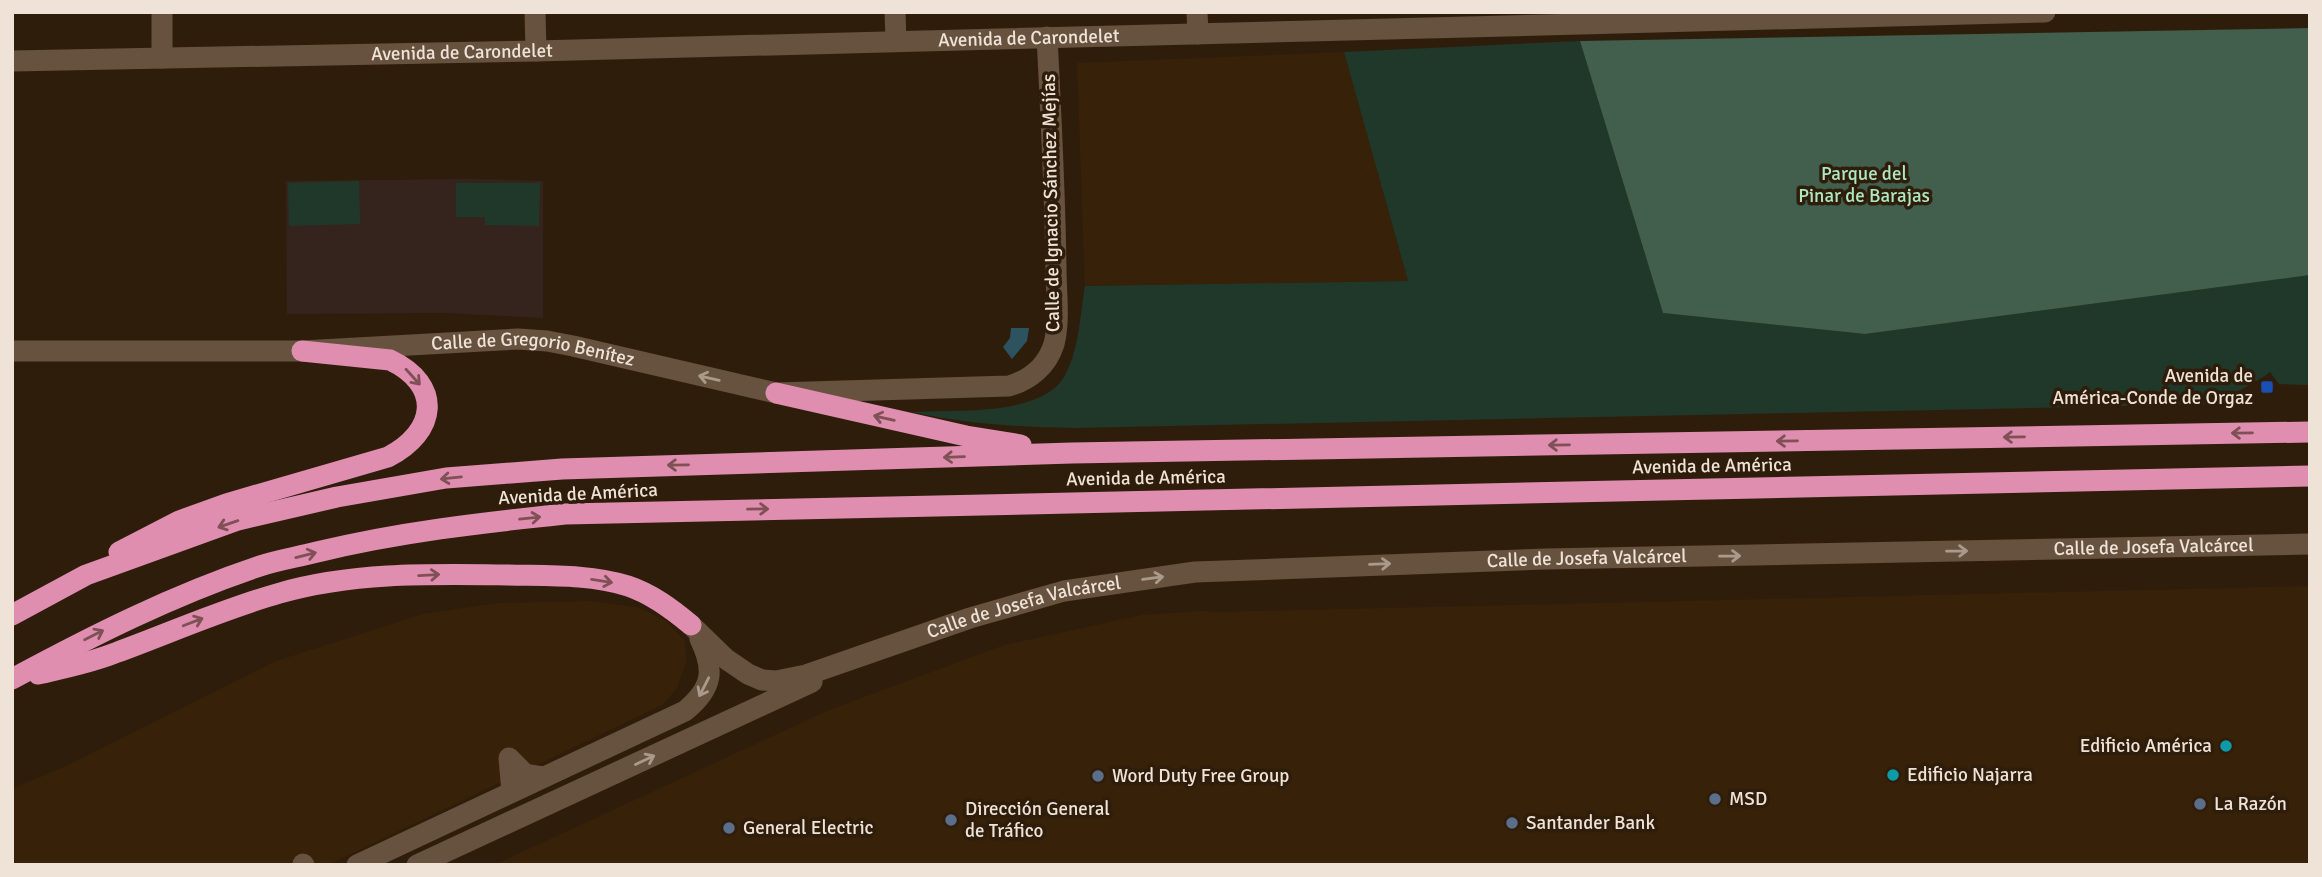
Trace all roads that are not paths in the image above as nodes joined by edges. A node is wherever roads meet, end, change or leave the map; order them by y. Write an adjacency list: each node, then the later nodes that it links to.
1 (162, 12): 10 (street)
2 (535, 12): 9 (street)
3 (895, 12): 8 (street)
4 (1197, 12): 6 (street)
5 (2045, 12): 6 (street, Avenida de Carondelet)
6 (1198, 34): 7 (street, Avenida de Carondelet)
7 (1047, 37): 8 (street, Avenida de Carondelet); 14 (street, Calle de Ignacio Sánchez Mejías)
8 (896, 41): 9 (street, Avenida de Carondelet)
9 (536, 51): 10 (street, Avenida de Carondelet)
10 (162, 58): 11 (street, Avenida de Carondelet)
11 (12, 61)
12 (12, 351): 13 (street, Calle de Gregorio Benítez)
13 (302, 351): 15 (street, Calle de Gregorio Benítez, one-way to 13); 20 (highway, one-way to 20)
14 (1042, 366): 15 (street, Calle de Gregorio Benítez)
15 (776, 393): 17 (highway, one-way to 15)
16 (2310, 432): 17 (highway, Avenida de América, one-way to 17)
17 (1072, 453): 20 (highway, Avenida de América, one-way to 20)
18 (2310, 476): 24 (highway, Avenida de América, one-way to 18)
19 (2310, 544): 23 (street, Calle de Josefa Valcárcel, one-way to 19)
20 (86, 575): 21 (highway, Avenida de América)
21 (12, 615)
22 (691, 625): 23 (street, Calle de Josefa Valcárcel); 24 (highway, one-way to 22); 25 (street, Calle de Josefa Valcárcel, one-way to 25)
23 (874, 650): 26 (street, Calle de Josefa Valcárcel, one-way to 23)
24 (12, 680)
25 (544, 777): 27 (street, Calle de Josefa Valcárcel); 27 (street)
26 (583, 788): 28 (street, Calle de Josefa Valcárcel); 29 (street, Calle de Josefa Valcárcel)
27 (512, 792): 28 (street, Calle de Josefa Valcárcel)
28 (433, 829): 30 (street, Calle de Josefa Valcárcel)
29 (438, 855): 31 (street, Calle de Josefa Valcárcel); 32 (street, Calle de Josefa Valcárcel)
30 (357, 865)
31 (386, 865)
32 (417, 865)

